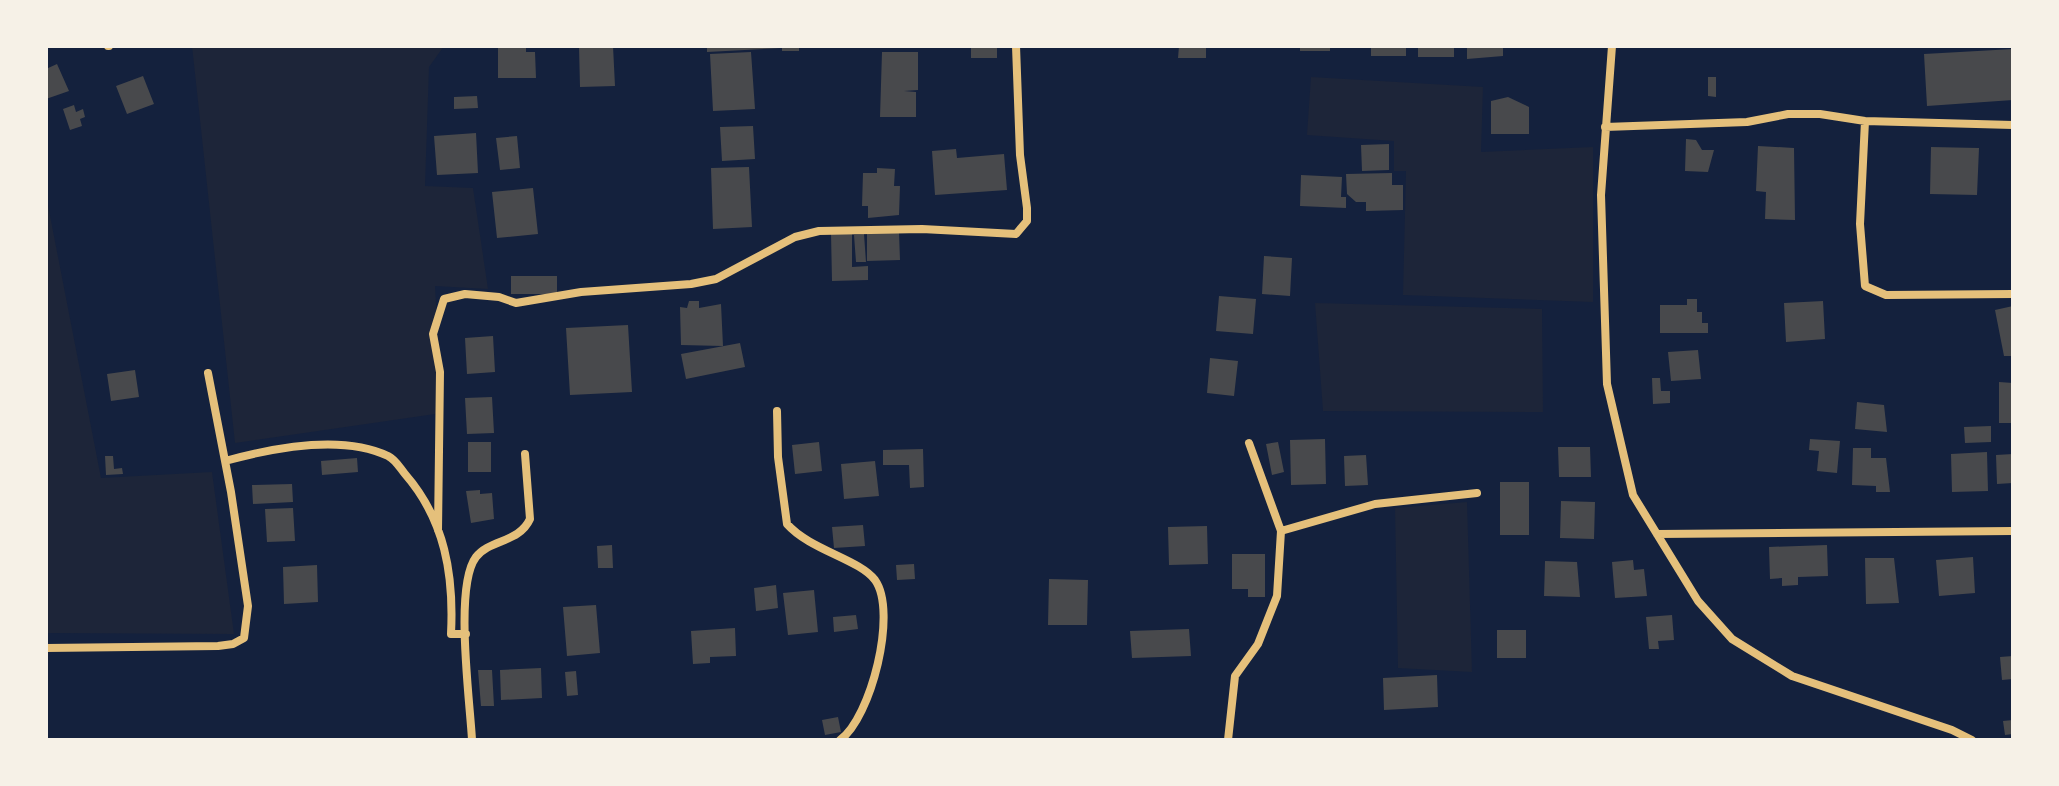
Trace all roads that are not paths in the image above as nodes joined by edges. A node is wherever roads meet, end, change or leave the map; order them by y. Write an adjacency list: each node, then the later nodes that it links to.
1 (1016, 46): 13 (street)
2 (1612, 46): 5 (street)
3 (1865, 121): 4 (street); 5 (street); 6 (street)
4 (2013, 125)
5 (1605, 127): 16 (street)
6 (2013, 294)
7 (208, 373): 11 (street)
8 (777, 411): 20 (street)
9 (1249, 443): 14 (street)
10 (525, 454): 17 (street)
11 (225, 461): 13 (street); 18 (street)
12 (1477, 493): 14 (street)
13 (438, 530): 17 (street)
14 (1281, 531): 21 (street)
15 (2013, 531): 16 (street)
16 (1657, 534): 22 (street)
17 (466, 634): 19 (street)
18 (46, 648)
19 (472, 740)
20 (840, 740)
21 (1228, 740)
22 (1972, 740)

